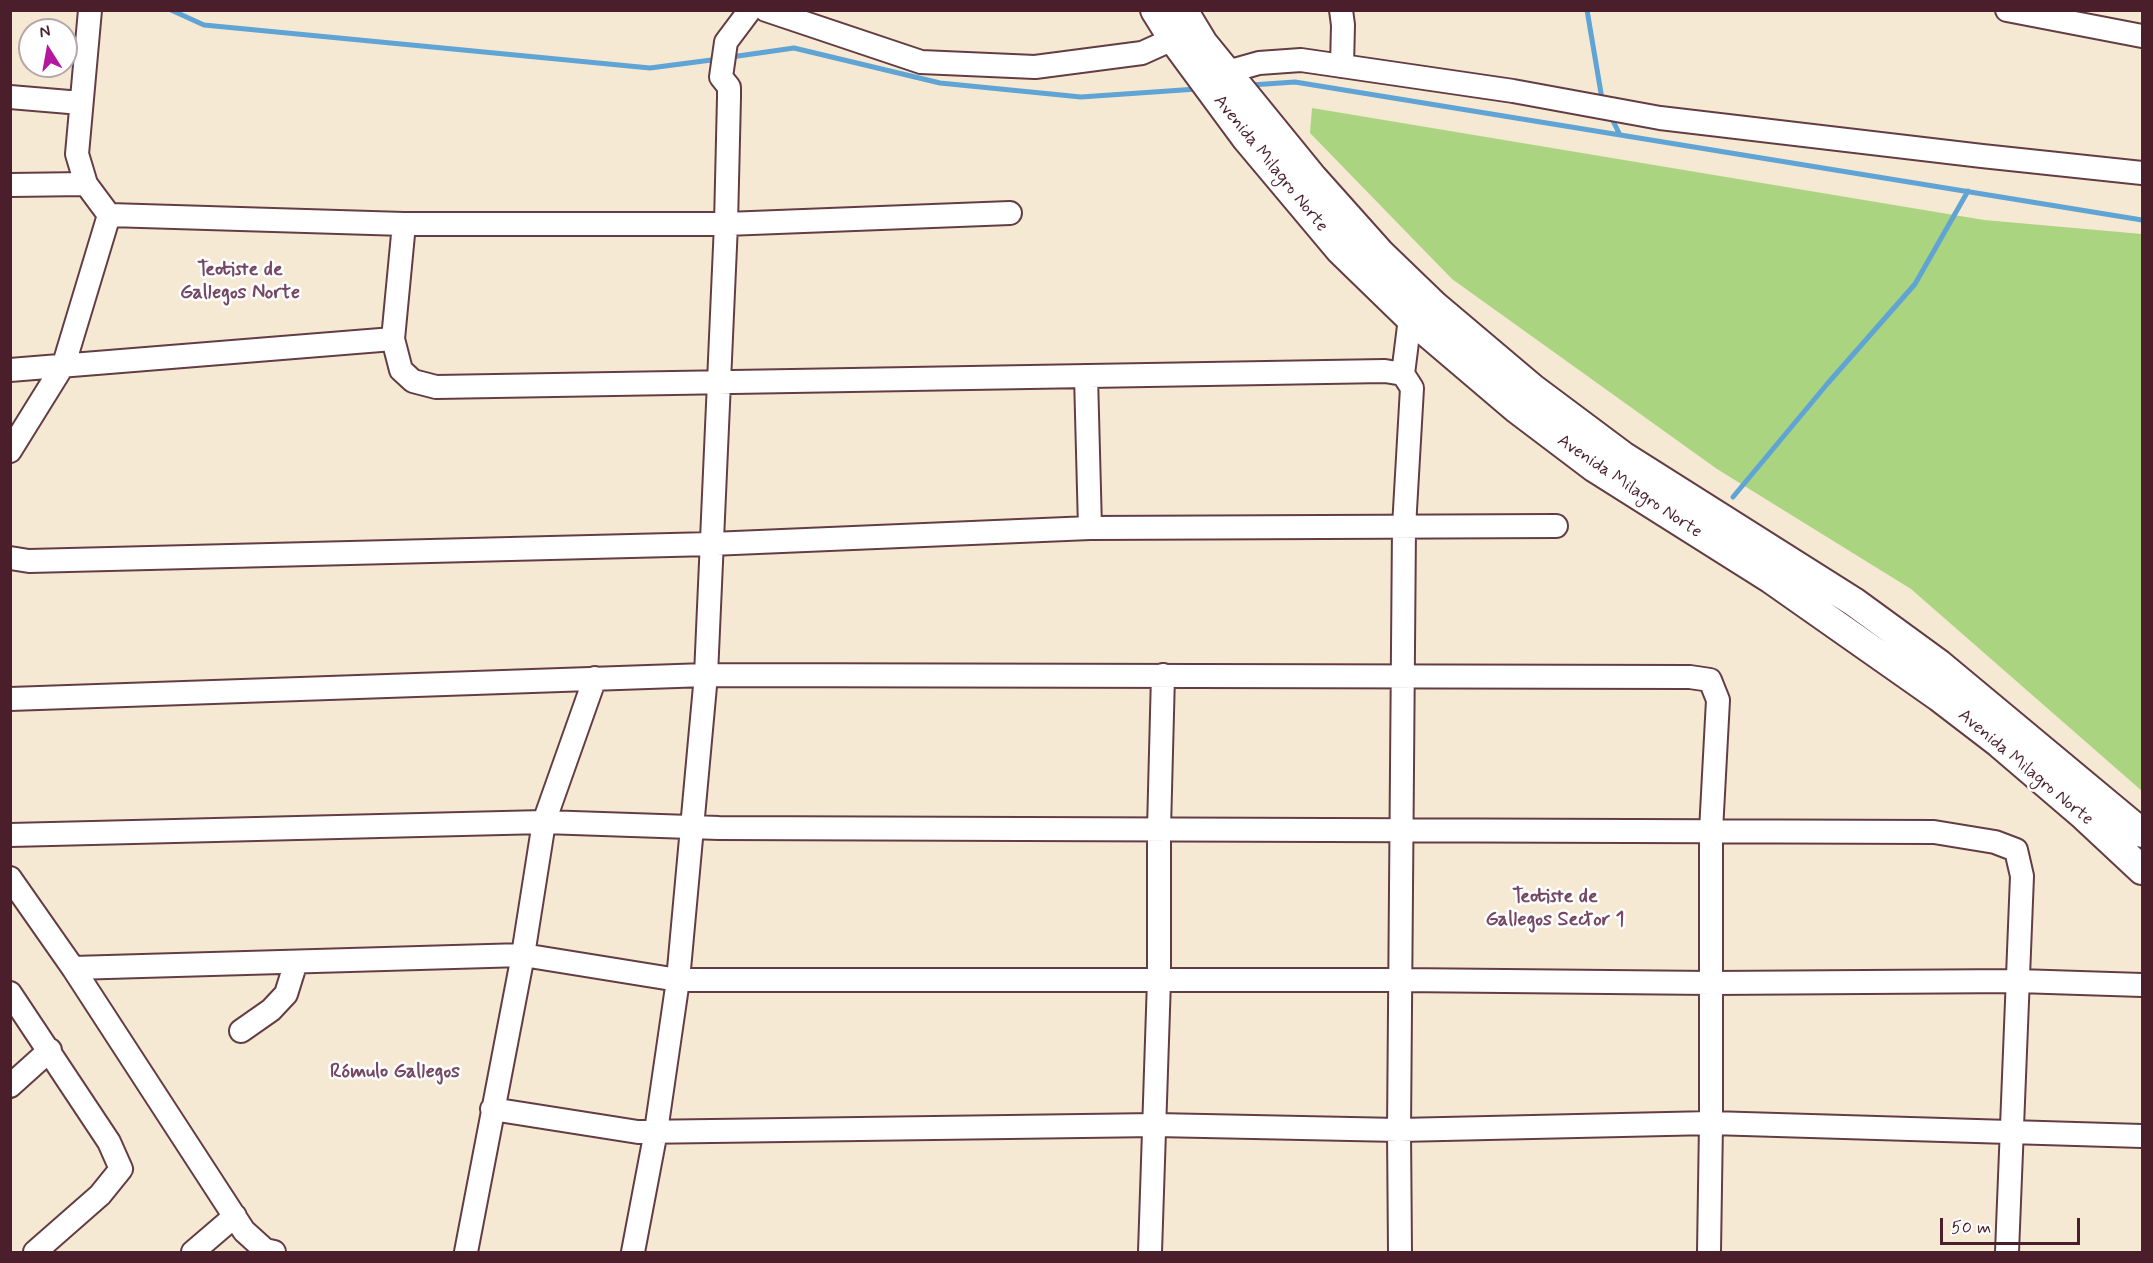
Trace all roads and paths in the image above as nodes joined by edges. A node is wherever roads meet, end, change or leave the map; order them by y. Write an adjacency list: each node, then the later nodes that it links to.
1 (90, 10): 13 (street)
2 (750, 10): 20 (street)
3 (766, 10): 9 (street)
4 (1155, 10): 9 (main road, Avenida Milagro Norte)
5 (1183, 10): 11 (main road, Avenida Milagro Norte)
6 (1341, 10): 10 (street)
7 (2007, 10): 8 (street)
8 (2142, 36)
9 (1173, 39): 21 (main road, Avenida Milagro Norte)
10 (1342, 66): 11 (street); 14 (street)
11 (1227, 72): 44 (main road, Avenida Milagro Norte)
12 (10, 97): 13 (street)
13 (81, 103): 15 (street)
14 (2142, 173)
15 (86, 184): 16 (street); 18 (street)
16 (10, 185)
17 (1010, 213): 20 (street)
18 (109, 215): 19 (street); 23 (street)
19 (404, 224): 20 (street); 22 (street)
20 (726, 224): 27 (street)
21 (1410, 318): 25 (street); 46 (main road, Avenida Milagro Norte)
22 (393, 339): 23 (street); 27 (street)
23 (64, 364): 24 (street); 28 (street)
24 (10, 370)
25 (1403, 374): 26 (street); 30 (street)
26 (1086, 376): 27 (street); 31 (street)
27 (720, 382): 32 (street)
28 (10, 451)
29 (1556, 525): 30 (street)
30 (1404, 527): 31 (street); 36 (street)
31 (1090, 528): 32 (street)
32 (711, 544): 33 (street); 34 (street)
33 (10, 558)
34 (706, 675): 35 (street); 37 (street); 40 (street)
35 (1163, 675): 36 (street); 41 (street)
36 (1402, 677): 42 (street); 43 (street)
37 (595, 678): 38 (street); 39 (street)
38 (10, 699)
39 (544, 822): 40 (street); 45 (street); 48 (street)
40 (692, 827): 41 (street); 51 (street)
41 (1159, 829): 42 (street); 52 (street)
42 (1402, 830): 43 (street); 53 (street)
43 (1711, 831): 54 (street); 55 (street)
44 (2142, 833)
45 (10, 835)
46 (2142, 870)
47 (10, 879): 50 (street)
48 (523, 956): 49 (street); 51 (street); 61 (street)
49 (296, 962): 50 (street); 58 (street)
50 (73, 968): 68 (street)
51 (678, 980): 52 (street); 65 (street)
52 (1159, 980): 53 (street); 63 (street)
53 (1401, 980): 55 (street); 64 (street)
54 (2018, 981): 55 (street); 56 (street); 66 (street)
55 (1712, 983): 62 (street)
56 (2142, 985)
57 (10, 993): 59 (street)
58 (241, 1031)
59 (50, 1050): 60 (street); 69 (street)
60 (10, 1086)
61 (492, 1110): 65 (street); 72 (street)
62 (1712, 1123): 64 (street); 66 (street); 76 (street)
63 (1155, 1125): 64 (street); 65 (street); 74 (street)
64 (1399, 1130): 75 (street)
65 (656, 1131): 73 (street)
66 (2010, 1132): 67 (street); 77 (street)
67 (2142, 1136)
68 (235, 1216): 70 (street); 71 (street)
69 (35, 1252)
70 (193, 1252)
71 (274, 1252)
72 (466, 1252)
73 (633, 1252)
74 (1150, 1252)
75 (1400, 1252)
76 (1708, 1252)
77 (2007, 1252)

